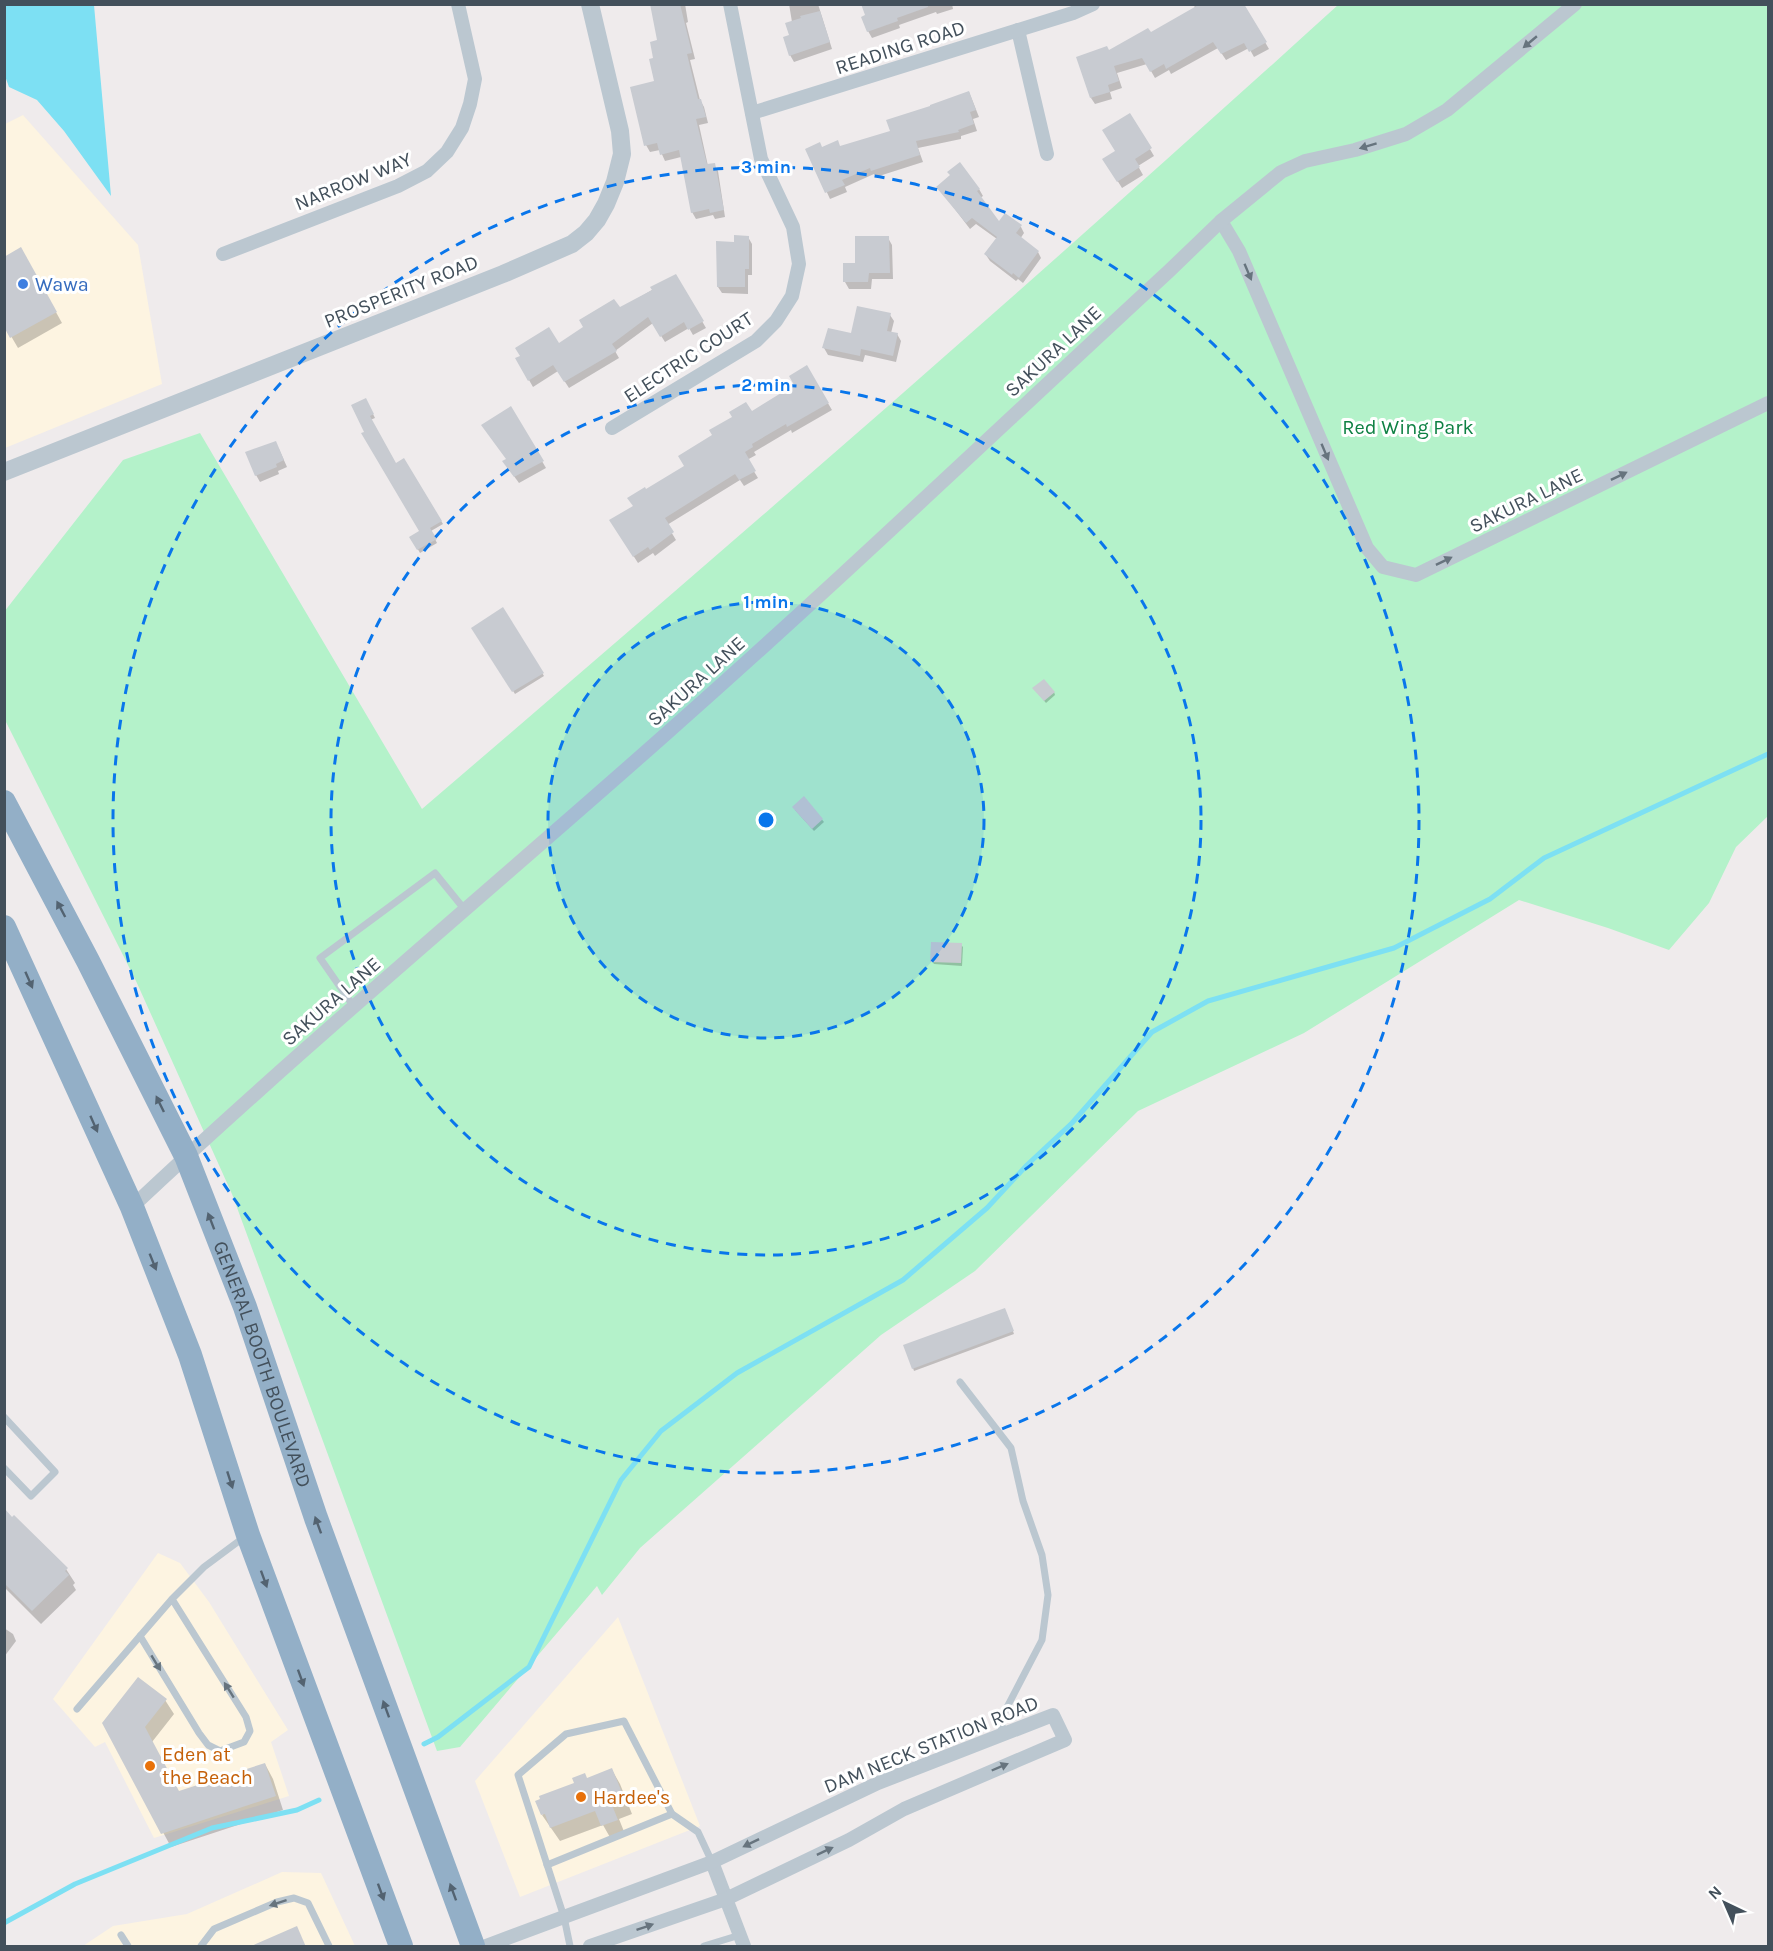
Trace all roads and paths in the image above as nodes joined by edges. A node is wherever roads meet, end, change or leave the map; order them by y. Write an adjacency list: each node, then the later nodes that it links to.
1 (459, 4): 10 (street, NARROW WAY)
2 (590, 4): 13 (street, PROSPERITY ROAD)
3 (730, 4): 7 (street, ELECTRIC COURT)
4 (1093, 4): 6 (street, READING ROAD)
5 (1575, 4): 9 (street, SAKURA LANE, one-way to 9)
6 (1018, 30): 7 (street, READING ROAD); 8 (street)
7 (752, 113): 12 (street, ELECTRIC COURT)
8 (1047, 154)
9 (1221, 221): 11 (street, SAKURA LANE, one-way to 11); 15 (street, SAKURA LANE)
10 (223, 254)
11 (1768, 403)
12 (612, 428)
13 (4, 472)
14 (4, 802): 18 (highway, GENERAL BOOTH BOULEVARD, one-way to 14)
15 (465, 910): 17 (street, SAKURA LANE); 17 (lane)
16 (4, 927): 19 (highway, one-way to 19)
17 (354, 1007): 18 (street, SAKURA LANE)
18 (186, 1156): 19 (street, SAKURA LANE); 39 (highway, GENERAL BOOTH BOULEVARD, one-way to 18)
19 (132, 1207): 23 (highway, one-way to 23)
20 (960, 1382): 27 (lane)
21 (4, 1417): 22 (lane)
22 (4, 1468)
23 (248, 1535): 24 (lane); 38 (highway, one-way to 38)
24 (171, 1599): 25 (lane); 25 (lane, one-way to 24)
25 (140, 1636): 26 (lane)
26 (77, 1709)
27 (1000, 1736): 29 (street, DAM NECK STATION ROAD, one-way to 29); 31 (street, DAM NECK STATION ROAD, one-way to 27)
28 (672, 1814): 29 (lane); 30 (lane); 30 (lane)
29 (712, 1862): 31 (street); 32 (street, DAM NECK STATION ROAD)
30 (547, 1865): 32 (lane)
31 (726, 1899): 34 (street); 42 (street, DAM NECK STATION ROAD, one-way to 31)
32 (564, 1917): 40 (street, DAM NECK STATION ROAD); 41 (lane)
33 (121, 1935): 35 (lane)
34 (742, 1941): 43 (lane)
35 (128, 1947)
36 (201, 1947): 37 (lane, one-way to 36)
37 (328, 1947)
38 (401, 1947)
39 (473, 1947)
40 (486, 1947)
41 (570, 1947)
42 (590, 1947)
43 (704, 1947)

